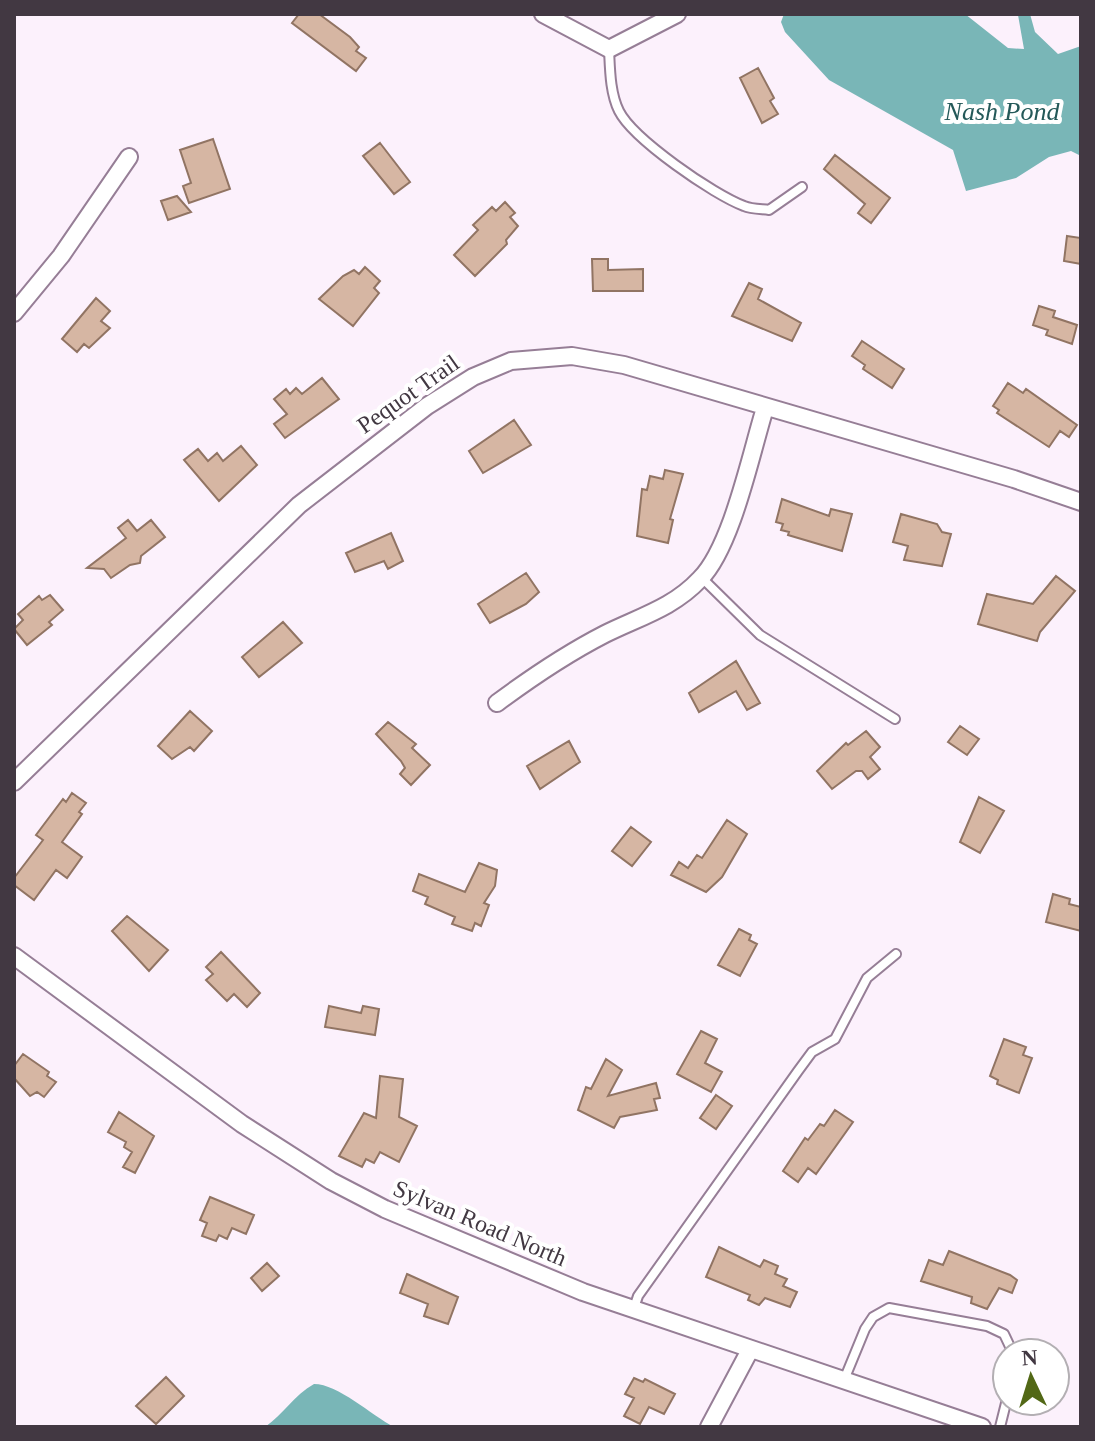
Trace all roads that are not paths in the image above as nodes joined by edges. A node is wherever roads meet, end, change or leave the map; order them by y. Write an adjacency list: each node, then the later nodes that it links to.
1 (543, 14): 3 (street)
2 (677, 14): 3 (street)
3 (609, 49): 5 (lane)
4 (129, 157): 6 (street)
5 (802, 187)
6 (14, 313)
7 (765, 408): 8 (street, Pequot Trail); 9 (street); 12 (street, Pequot Trail)
8 (1081, 502)
9 (702, 578): 10 (street); 11 (lane)
10 (497, 703)
11 (895, 719)
12 (14, 782)
13 (896, 954): 15 (lane)
14 (14, 956): 15 (street, Sylvan Road North)
15 (633, 1309): 17 (street, Sylvan Road North)
16 (1005, 1337): 18 (lane)
17 (750, 1350): 18 (street, Sylvan Road North); 19 (street)
18 (844, 1381): 20 (street, Sylvan Road North)
19 (709, 1427)
20 (982, 1427)

